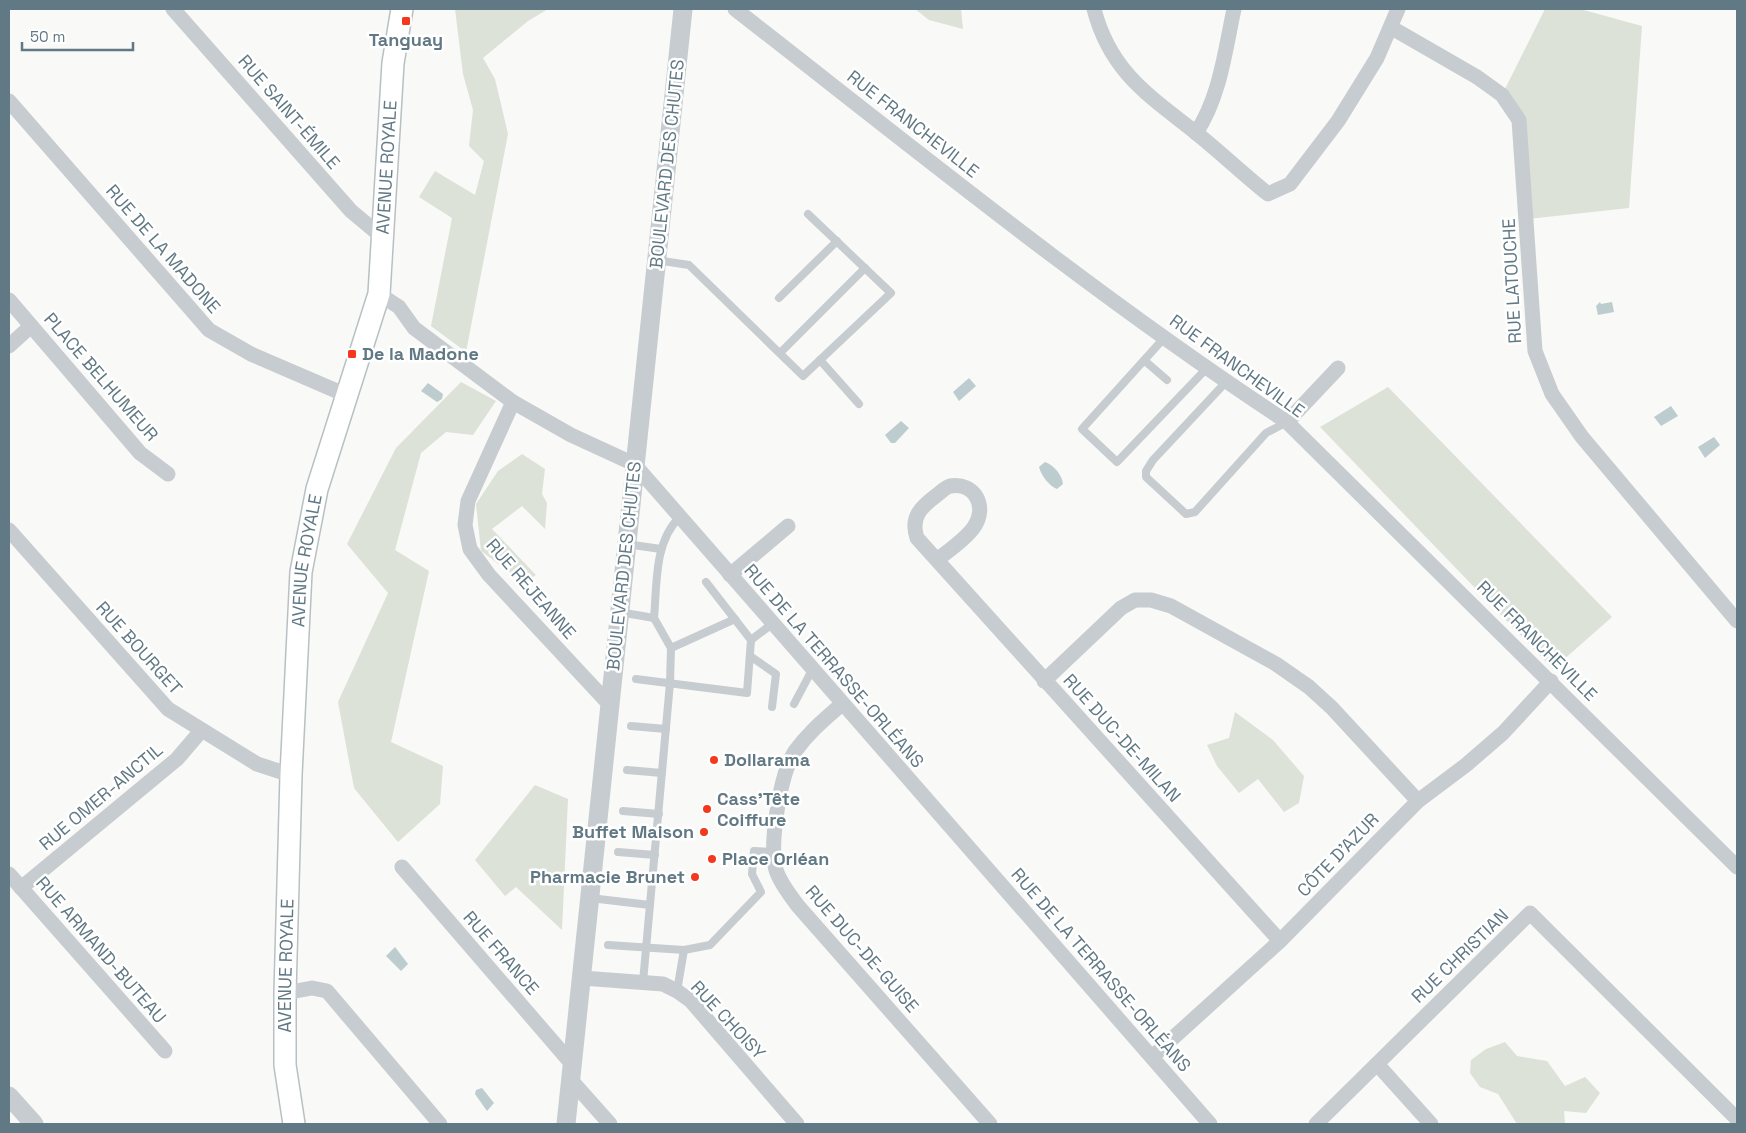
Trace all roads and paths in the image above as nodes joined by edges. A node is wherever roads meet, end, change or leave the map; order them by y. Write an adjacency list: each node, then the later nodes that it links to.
1 (173, 9): 12 (street, RUE SAINT-ÉMILE)
2 (402, 9): 12 (main road, AVENUE ROYALE)
3 (683, 9): 14 (street, BOULEVARD DES CHUTES)
4 (735, 9): 20 (street, RUE FRANCHEVILLE)
5 (1094, 9): 10 (street)
6 (1234, 9): 10 (street)
7 (1398, 9): 8 (street)
8 (1392, 28): 10 (street); 46 (street, RUE LATOUCHE)
9 (9, 101): 29 (street, RUE DE LA MADONE)
10 (1196, 133)
11 (808, 214): 13 (lane)
12 (382, 236): 16 (main road, AVENUE ROYALE)
13 (836, 242): 15 (lane); 17 (lane)
14 (656, 260): 22 (lane); 33 (street, BOULEVARD DES CHUTES)
15 (865, 268): 22 (lane); 23 (lane)
16 (379, 294): 29 (main road, AVENUE ROYALE); 30 (street, RUE DE LA TERRASSE-ORLÉANS)
17 (779, 298)
18 (9, 300): 19 (street, PLACE BELHUMEUR)
19 (31, 326): 21 (street); 34 (street, PLACE BELHUMEUR)
20 (1165, 338): 24 (lane); 25 (street, RUE FRANCHEVILLE)
21 (9, 346)
22 (781, 352): 23 (lane)
23 (820, 360): 31 (lane)
24 (1145, 361): 25 (lane); 27 (lane)
25 (1207, 368): 28 (street, RUE FRANCHEVILLE)
26 (1338, 368): 32 (street)
27 (1167, 380)
28 (1226, 382): 32 (street, RUE FRANCHEVILLE); 32 (lane)
29 (346, 395): 65 (main road, AVENUE ROYALE)
30 (513, 402): 33 (street, RUE DE LA TERRASSE-ORLÉANS); 56 (street, RUE REJEANNE)
31 (859, 404)
32 (1287, 422): 54 (street, RUE FRANCHEVILLE)
33 (634, 464): 35 (street, RUE DE LA TERRASSE-ORLÉANS); 38 (street, BOULEVARD DES CHUTES)
34 (168, 474)
35 (680, 517): 39 (lane); 41 (street, RUE DE LA TERRASSE-ORLÉANS)
36 (788, 526): 41 (street)
37 (9, 530): 62 (street, RUE BOURGET)
38 (626, 544): 39 (lane); 43 (street, BOULEVARD DES CHUTES)
39 (661, 548): 44 (lane)
40 (937, 560): 40 (street, RUE DUC-DE-MILAN); 53 (street, RUE DUC-DE-MILAN)
41 (730, 575): 47 (street, RUE DE LA TERRASSE-ORLÉANS)
42 (706, 582): 45 (lane)
43 (619, 612): 44 (lane); 56 (street, BOULEVARD DES CHUTES)
44 (654, 618): 49 (lane)
45 (735, 619): 48 (lane); 49 (lane)
46 (1737, 621)
47 (772, 624): 48 (lane); 51 (street, RUE DE LA TERRASSE-ORLÉANS)
48 (751, 640): 50 (lane)
49 (671, 648): 55 (lane)
50 (750, 656): 55 (lane); 59 (lane)
51 (812, 670): 57 (lane); 58 (street, RUE DE LA TERRASSE-ORLÉANS)
52 (636, 678): 55 (lane)
53 (1044, 681): 66 (street); 78 (street, RUE DUC-DE-MILAN)
54 (1551, 681): 66 (street, CÔTE D'AZUR); 73 (street, RUE FRANCHEVILLE)
55 (670, 683): 61 (lane)
56 (609, 704): 76 (street, BOULEVARD DES CHUTES)
57 (794, 704)
58 (842, 704): 70 (street, RUE DUC-DE-GUISE); 87 (street, RUE DE LA TERRASSE-ORLÉANS)
59 (772, 707)
60 (631, 726): 61 (lane)
61 (666, 729): 64 (lane)
62 (201, 731): 65 (street, RUE BOURGET); 75 (street, RUE OMER-ANCTIL)
63 (627, 770): 64 (lane)
64 (662, 773): 68 (lane)
65 (291, 775): 85 (main road, AVENUE ROYALE)
66 (1418, 801): 78 (street, CÔTE D'AZUR)
67 (623, 812): 68 (lane)
68 (659, 814): 71 (lane)
69 (618, 852): 71 (lane)
70 (775, 852): 81 (lane); 98 (street, RUE DUC-DE-GUISE)
71 (655, 855): 77 (lane)
72 (402, 867): 89 (street, RUE FRANCE)
73 (1737, 867)
74 (9, 874): 75 (street, RUE ARMAND-BUTEAU)
75 (21, 888): 86 (street, RUE ARMAND-BUTEAU)
76 (590, 898): 77 (lane); 82 (street, BOULEVARD DES CHUTES)
77 (650, 904): 80 (lane)
78 (1280, 940): 87 (street, CÔTE D'AZUR)
79 (608, 945): 80 (lane)
80 (647, 947): 81 (lane); 83 (lane)
81 (684, 950): 84 (lane)
82 (582, 978): 83 (street, RUE CHOISY); 89 (street, BOULEVARD DES CHUTES)
83 (643, 982): 84 (street, RUE CHOISY)
84 (677, 991): 97 (street, RUE CHOISY)
85 (285, 993): 93 (main road, AVENUE ROYALE); 94 (street)
86 (165, 1051)
87 (1152, 1057): 99 (street, RUE DE LA TERRASSE-ORLÉANS)
88 (1377, 1064): 91 (street, RUE CHRISTIAN); 100 (street, RUE CHRISTIAN); 101 (street)
89 (571, 1072): 95 (street, BOULEVARD DES CHUTES); 96 (street, RUE FRANCE)
90 (9, 1096): 92 (street)
91 (1737, 1119)
92 (34, 1124)
93 (294, 1124)
94 (440, 1124)
95 (566, 1124)
96 (610, 1124)
97 (797, 1124)
98 (990, 1124)
99 (1210, 1124)
100 (1316, 1124)
101 (1431, 1124)

